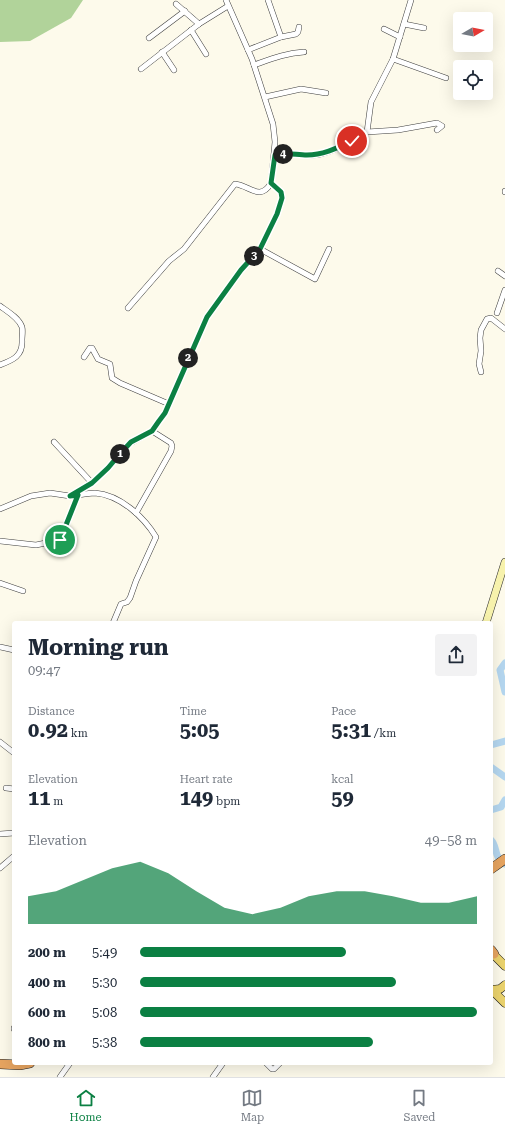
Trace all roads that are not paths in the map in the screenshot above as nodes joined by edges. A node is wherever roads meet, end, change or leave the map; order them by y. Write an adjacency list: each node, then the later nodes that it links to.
1 (226, 0): 5 (street)
2 (268, 0): 13 (street)
3 (411, 0): 8 (street)
4 (176, 4): 6 (street)
5 (228, 6): 7 (street); 16 (street)
6 (185, 11): 7 (street); 15 (street)
7 (199, 24): 12 (street)
8 (404, 24): 10 (street); 14 (street)
9 (299, 27): 13 (street)
10 (424, 28)
11 (384, 29): 14 (street)
12 (191, 30): 17 (street); 19 (street)
13 (282, 37): 16 (street)
14 (400, 37): 20 (street)
15 (149, 38)
16 (248, 50): 21 (street)
17 (162, 52): 22 (street); 23 (street)
18 (304, 52): 21 (street)
19 (206, 54)
20 (393, 59): 24 (street); 28 (street)
21 (254, 65): 26 (street)
22 (141, 69)
23 (174, 70)
24 (446, 78)
25 (326, 93): 26 (street)
26 (265, 98): 29 (street)
27 (437, 130): 28 (street)
28 (367, 132): 29 (street)
29 (275, 155): 30 (street)
30 (271, 183): 31 (street); 37 (street)
31 (260, 249): 32 (street); 43 (street)
32 (329, 249)
33 (498, 272): 34 (street)
34 (505, 276)
35 (505, 290): 38 (street)
36 (0, 306): 41 (street)
37 (128, 308)
38 (497, 313)
39 (505, 329): 42 (street)
40 (84, 357): 43 (street)
41 (0, 365)
42 (481, 372)
43 (169, 404): 44 (street)
44 (152, 431): 46 (street); 50 (street)
45 (54, 442): 46 (street)
46 (92, 483): 48 (street)
47 (78, 495): 48 (street); 50 (street); 51 (street)
48 (70, 496): 49 (street)
49 (0, 509)
50 (136, 514): 55 (street)
51 (0, 541)
52 (505, 562): 56 (main road)
53 (0, 583): 54 (street)
54 (23, 591)
55 (114, 621)
56 (487, 621)
57 (0, 646): 58 (street)
58 (12, 649)
59 (0, 742): 60 (street)
60 (12, 751)
61 (6, 788): 62 (street)
62 (12, 789)
63 (12, 833): 64 (street)
64 (0, 834)
65 (12, 858): 67 (street)
66 (505, 859): 68 (highway)
67 (0, 868)
68 (493, 868)
69 (493, 953): 70 (main road)
70 (505, 966)
71 (505, 985): 72 (main road)
72 (493, 989)
73 (493, 991): 74 (main road)
74 (505, 1002)
75 (0, 1064): 76 (highway)
76 (12, 1065)
77 (69, 1065): 81 (street)
78 (222, 1065): 82 (street)
79 (268, 1065): 80 (street)
80 (278, 1065)
81 (60, 1077)
82 (213, 1077)

